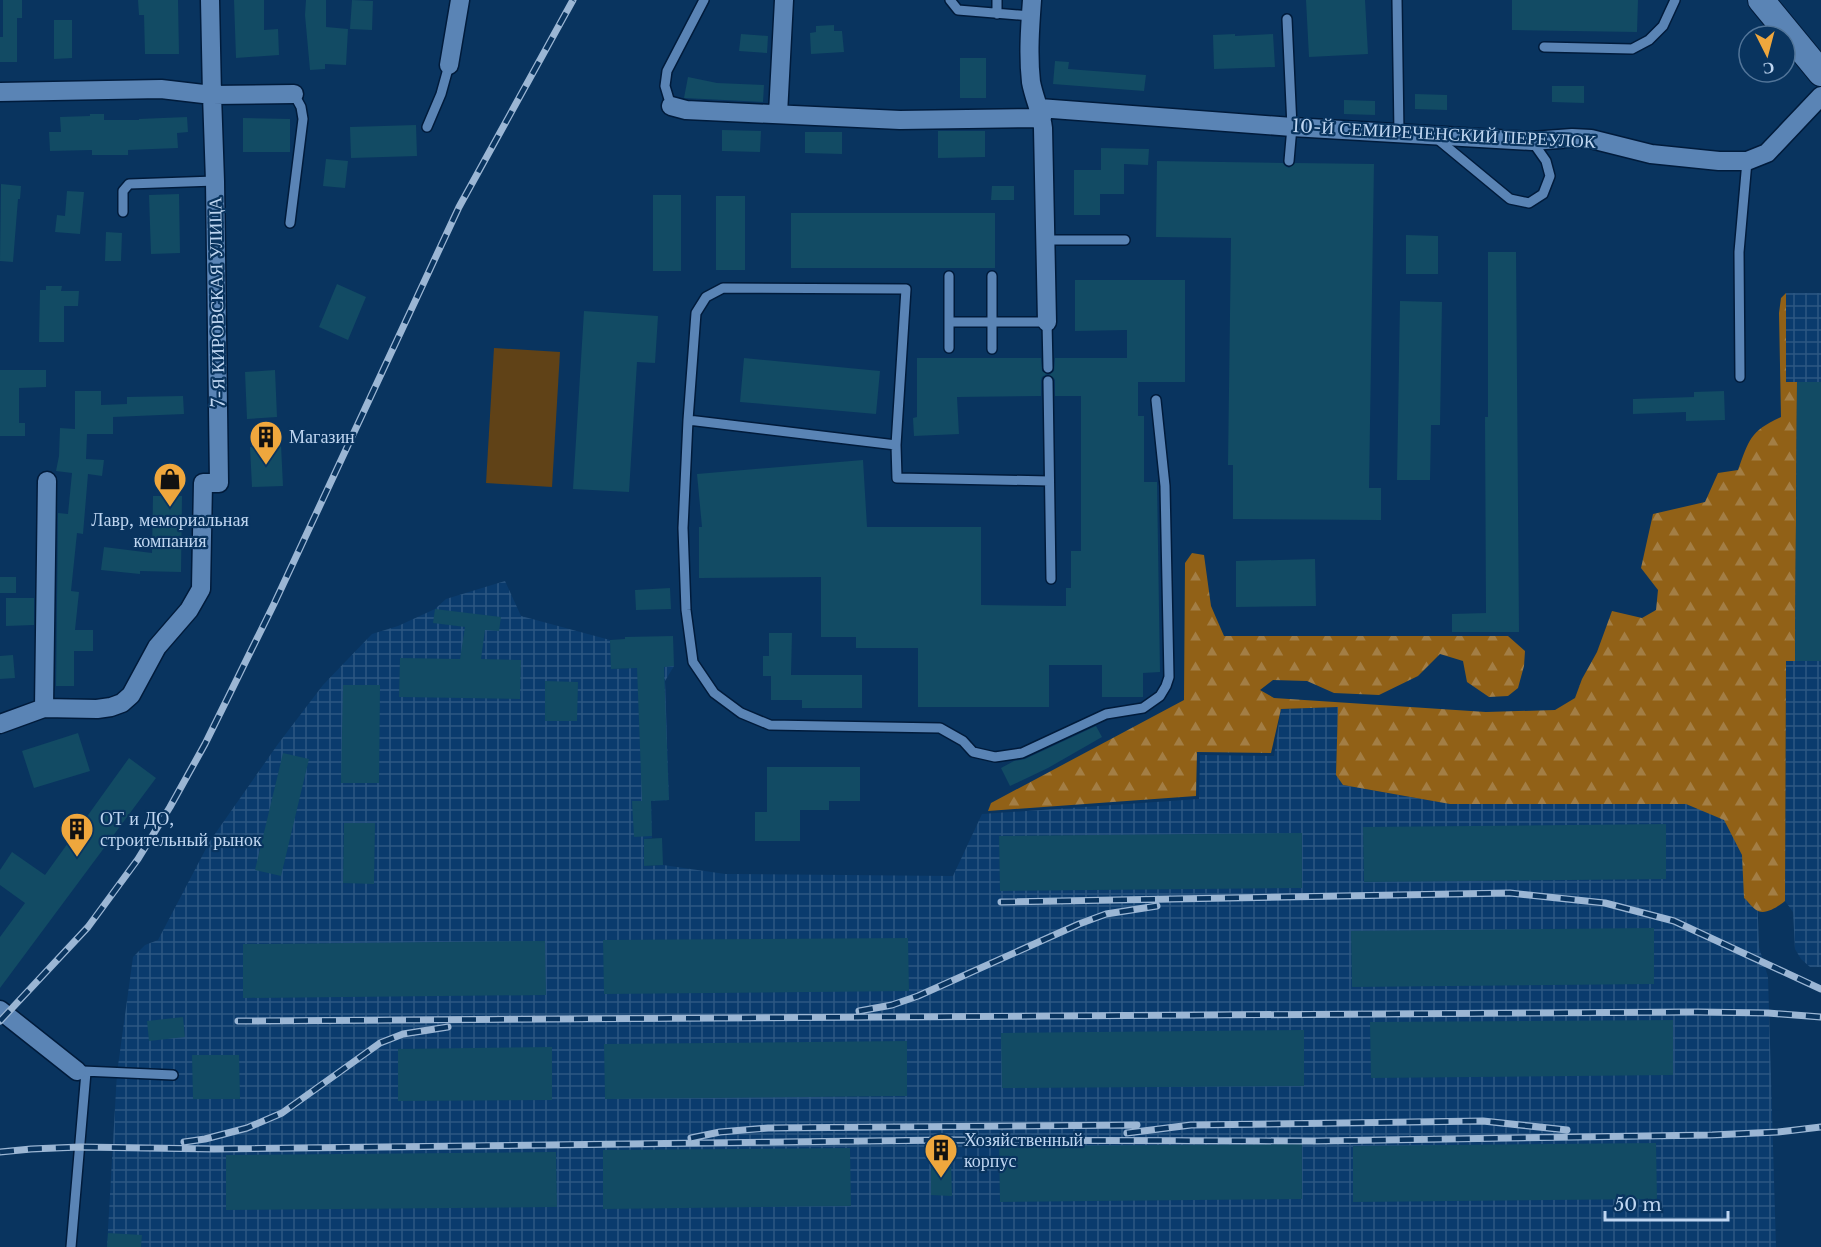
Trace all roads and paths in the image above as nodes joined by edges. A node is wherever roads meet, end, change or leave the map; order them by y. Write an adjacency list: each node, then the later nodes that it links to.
1 (210, 0): 18 (street, 7-Я КИРОВСКАЯ УЛИЦА)
2 (460, 0): 14 (street)
3 (704, 0): 20 (lane)
4 (784, 0): 22 (street)
5 (950, 0): 11 (lane)
6 (997, 0): 11 (lane)
7 (1397, 0): 25 (lane)
8 (1675, 0): 13 (lane)
9 (1764, 1): 15 (street)
10 (1031, 8): 11 (lane); 21 (street)
11 (997, 14)
12 (1287, 19): 24 (lane)
13 (1544, 47)
14 (449, 65): 23 (lane)
15 (1821, 73)
16 (0, 92): 18 (street)
17 (294, 94): 18 (street); 32 (lane)
18 (212, 95): 30 (street, 7-Я КИРОВСКАЯ УЛИЦА)
19 (1821, 96): 29 (street, 10-Й СЕМИРЕЧЕНСКИЙ ПЕРЕУЛОК)
20 (671, 106): 22 (street, 10-Й СЕМИРЕЧЕНСКИЙ ПЕРЕУЛОК)
21 (1040, 113): 22 (street, 10-Й СЕМИРЕЧЕНСКИЙ ПЕРЕУЛОК); 24 (street, 10-Й СЕМИРЕЧЕНСКИЙ ПЕРЕУЛОК); 33 (street)
22 (778, 114)
23 (427, 127)
24 (1292, 127): 25 (street, 10-Й СЕМИРЕЧЕНСКИЙ ПЕРЕУЛОК); 28 (lane)
25 (1399, 133): 26 (street, 10-Й СЕМИРЕЧЕНСКИЙ ПЕРЕУЛОК)
26 (1433, 135): 27 (street, 10-Й СЕМИРЕЧЕНСКИЙ ПЕРЕУЛОК); 27 (lane)
27 (1532, 141): 29 (street, 10-Й СЕМИРЕЧЕНСКИЙ ПЕРЕУЛОК)
28 (1289, 161)
29 (1747, 161): 43 (lane)
30 (215, 181): 31 (lane); 51 (street, 7-Я КИРОВСКАЯ УЛИЦА)
31 (123, 212)
32 (291, 223)
33 (1046, 240): 34 (lane); 39 (street)
34 (1125, 240)
35 (949, 276): 37 (lane)
36 (992, 276): 38 (lane)
37 (949, 322): 38 (lane); 40 (lane)
38 (993, 322): 39 (lane); 41 (lane)
39 (1047, 322): 42 (lane)
40 (949, 348)
41 (993, 349)
42 (1048, 368)
43 (1740, 377)
44 (1048, 381): 49 (lane)
45 (1156, 400): 46 (lane)
46 (688, 420): 47 (lane); 47 (lane)
47 (896, 445): 49 (lane)
48 (47, 481): 51 (street)
49 (1049, 481): 50 (lane)
50 (1051, 579)
51 (44, 708): 52 (street)
52 (0, 724)
53 (0, 1010): 54 (street)
54 (82, 1071): 55 (lane); 56 (lane)
55 (173, 1075)
56 (71, 1247)

